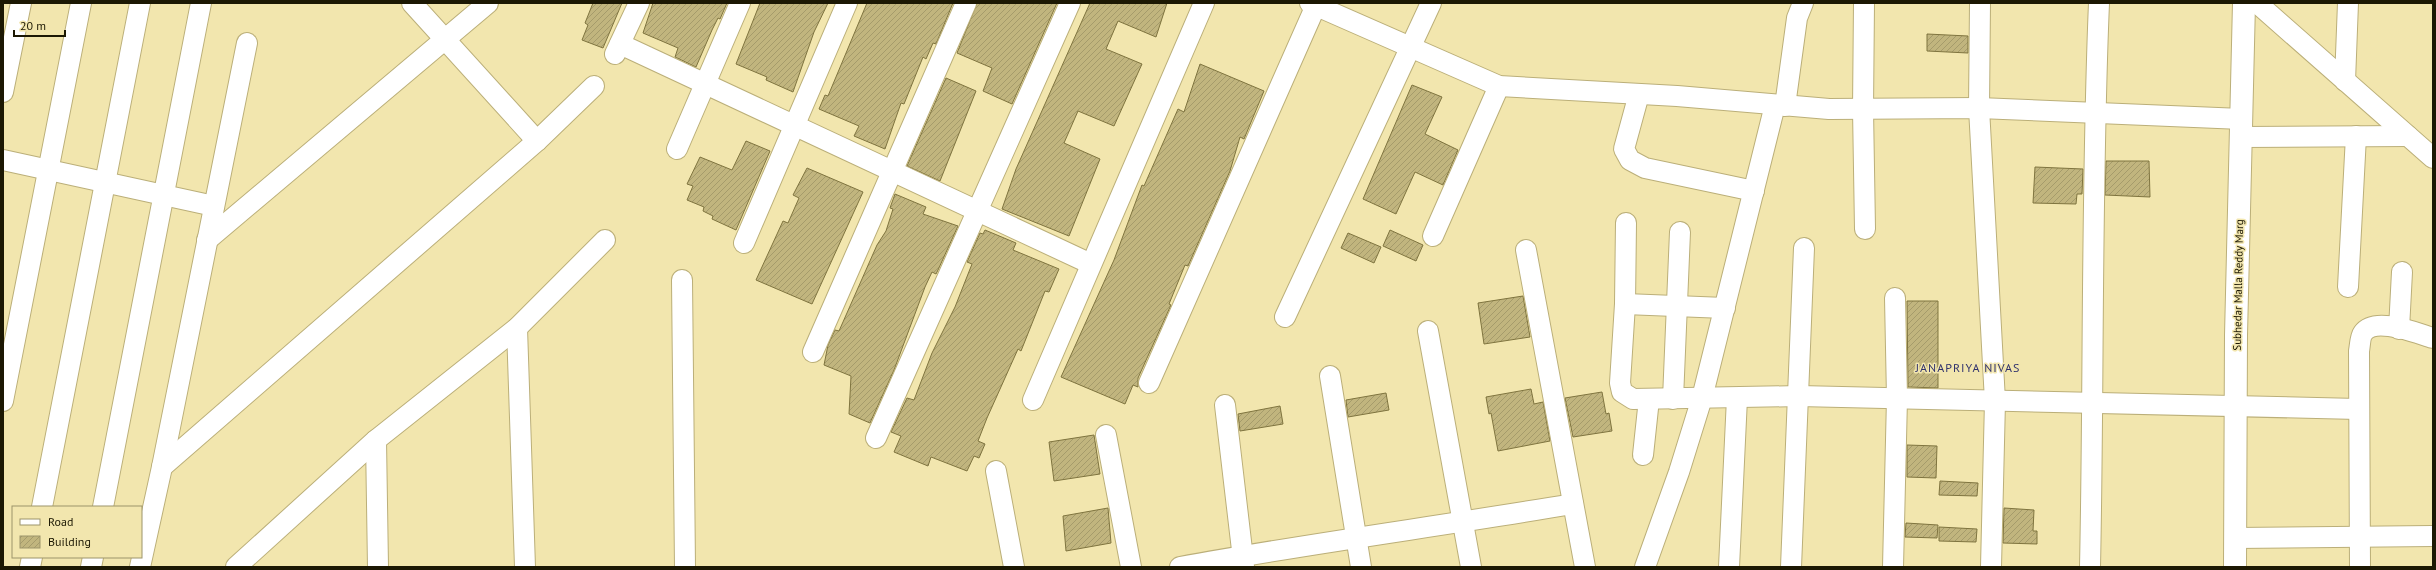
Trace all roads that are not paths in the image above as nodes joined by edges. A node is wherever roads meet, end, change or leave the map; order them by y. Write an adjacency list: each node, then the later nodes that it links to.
1 (21, 3): 29 (street)
2 (81, 3): 43 (street)
3 (140, 3): 45 (street)
4 (201, 3): 47 (street)
5 (412, 3): 22 (street)
6 (488, 3): 22 (street)
7 (639, 3): 26 (street)
8 (740, 3): 26 (street)
9 (847, 3): 35 (street)
10 (966, 3): 44 (street)
11 (1070, 3): 49 (street)
12 (1204, 3): 59 (street)
13 (1432, 3): 24 (street)
14 (1802, 3): 31 (street)
15 (1864, 3): 33 (street)
16 (1980, 3): 32 (street)
17 (2099, 3): 34 (street)
18 (2244, 3): 36 (main road, Subhedar Malla Reddy Marg)
19 (2257, 3): 25 (street)
20 (2348, 3): 25 (street)
21 (1314, 4): 24 (street); 74 (street)
22 (445, 39): 39 (street); 54 (street)
23 (247, 43): 48 (street)
24 (1411, 48): 28 (street); 67 (street)
25 (2345, 81): 38 (street)
26 (706, 83): 35 (street); 40 (street)
27 (594, 86): 39 (street)
28 (1499, 86): 30 (street); 53 (street)
29 (3, 92)
30 (1639, 94): 31 (street); 46 (street)
31 (1780, 105): 33 (street); 46 (street)
32 (1980, 108): 33 (street); 34 (street); 83 (street)
33 (1863, 109): 51 (street)
34 (2094, 113): 36 (street); 84 (street)
35 (794, 127): 44 (street); 56 (street)
36 (2242, 128): 37 (street); 86 (main road, Subhedar Malla Reddy Marg)
37 (2356, 136): 38 (street); 62 (street)
38 (2408, 136): 41 (street)
39 (538, 140): 92 (street)
40 (677, 149)
41 (2433, 158)
42 (3, 160): 43 (street)
43 (48, 170): 45 (street); 82 (street)
44 (892, 171): 49 (street); 72 (street)
45 (106, 182): 47 (street); 95 (street)
46 (1754, 191): 66 (street)
47 (164, 195): 48 (street); 96 (street)
48 (214, 206): 54 (street)
49 (978, 209): 59 (street); 89 (street)
50 (1626, 223): 64 (street)
51 (1865, 229)
52 (1680, 232): 65 (street)
53 (1432, 236)
54 (207, 240): 92 (street)
55 (605, 240): 68 (street)
56 (744, 244)
57 (1804, 248): 75 (street)
58 (1526, 250): 94 (street)
59 (1091, 264): 81 (street)
60 (2402, 272): 69 (street)
61 (682, 280): 107 (street)
62 (2348, 287)
63 (1895, 298): 78 (street)
64 (1625, 304): 65 (street); 79 (street)
65 (1677, 306): 66 (street); 80 (street)
66 (1725, 308): 76 (street)
67 (1285, 317)
68 (517, 328): 90 (street); 106 (street)
69 (2399, 329): 71 (street); 87 (street)
70 (1428, 331): 97 (street)
71 (2433, 338)
72 (813, 352)
73 (1330, 376): 98 (street)
74 (1149, 383)
75 (1799, 396): 77 (street); 78 (street); 116 (street)
76 (1702, 398): 77 (street); 80 (street); 114 (street)
77 (1737, 398): 115 (street)
78 (1897, 398): 83 (street); 117 (street)
79 (1649, 399): 80 (street); 91 (street)
80 (1673, 399)
81 (1033, 400)
82 (3, 401)
83 (1995, 401): 84 (street); 118 (street)
84 (2094, 403): 86 (street); 119 (street)
85 (1225, 405): 103 (street)
86 (2235, 407): 87 (street); 101 (main road, Subhedar Malla Reddy Marg)
87 (2358, 409): 99 (street)
88 (1106, 435): 109 (street)
89 (876, 438)
90 (376, 440): 104 (street); 105 (street)
91 (1643, 454)
92 (162, 467): 102 (street)
93 (996, 471): 108 (street)
94 (1573, 504): 97 (street); 113 (street)
95 (42, 506)
96 (103, 506)
97 (1463, 522): 98 (street); 112 (street)
98 (1356, 536): 103 (street); 111 (street)
99 (2360, 536): 100 (street); 101 (street); 121 (street)
100 (2433, 536)
101 (2235, 538): 120 (main road, Subhedar Malla Reddy Marg)
102 (142, 558)
103 (1243, 561): 110 (street)
104 (241, 565)
105 (378, 567)
106 (525, 567)
107 (685, 567)
108 (1014, 567)
109 (1131, 567)
110 (1180, 567)
111 (1361, 567)
112 (1471, 567)
113 (1584, 567)
114 (1645, 567)
115 (1729, 567)
116 (1791, 567)
117 (1893, 567)
118 (1991, 567)
119 (2090, 567)
120 (2235, 567)
121 (2360, 567)

